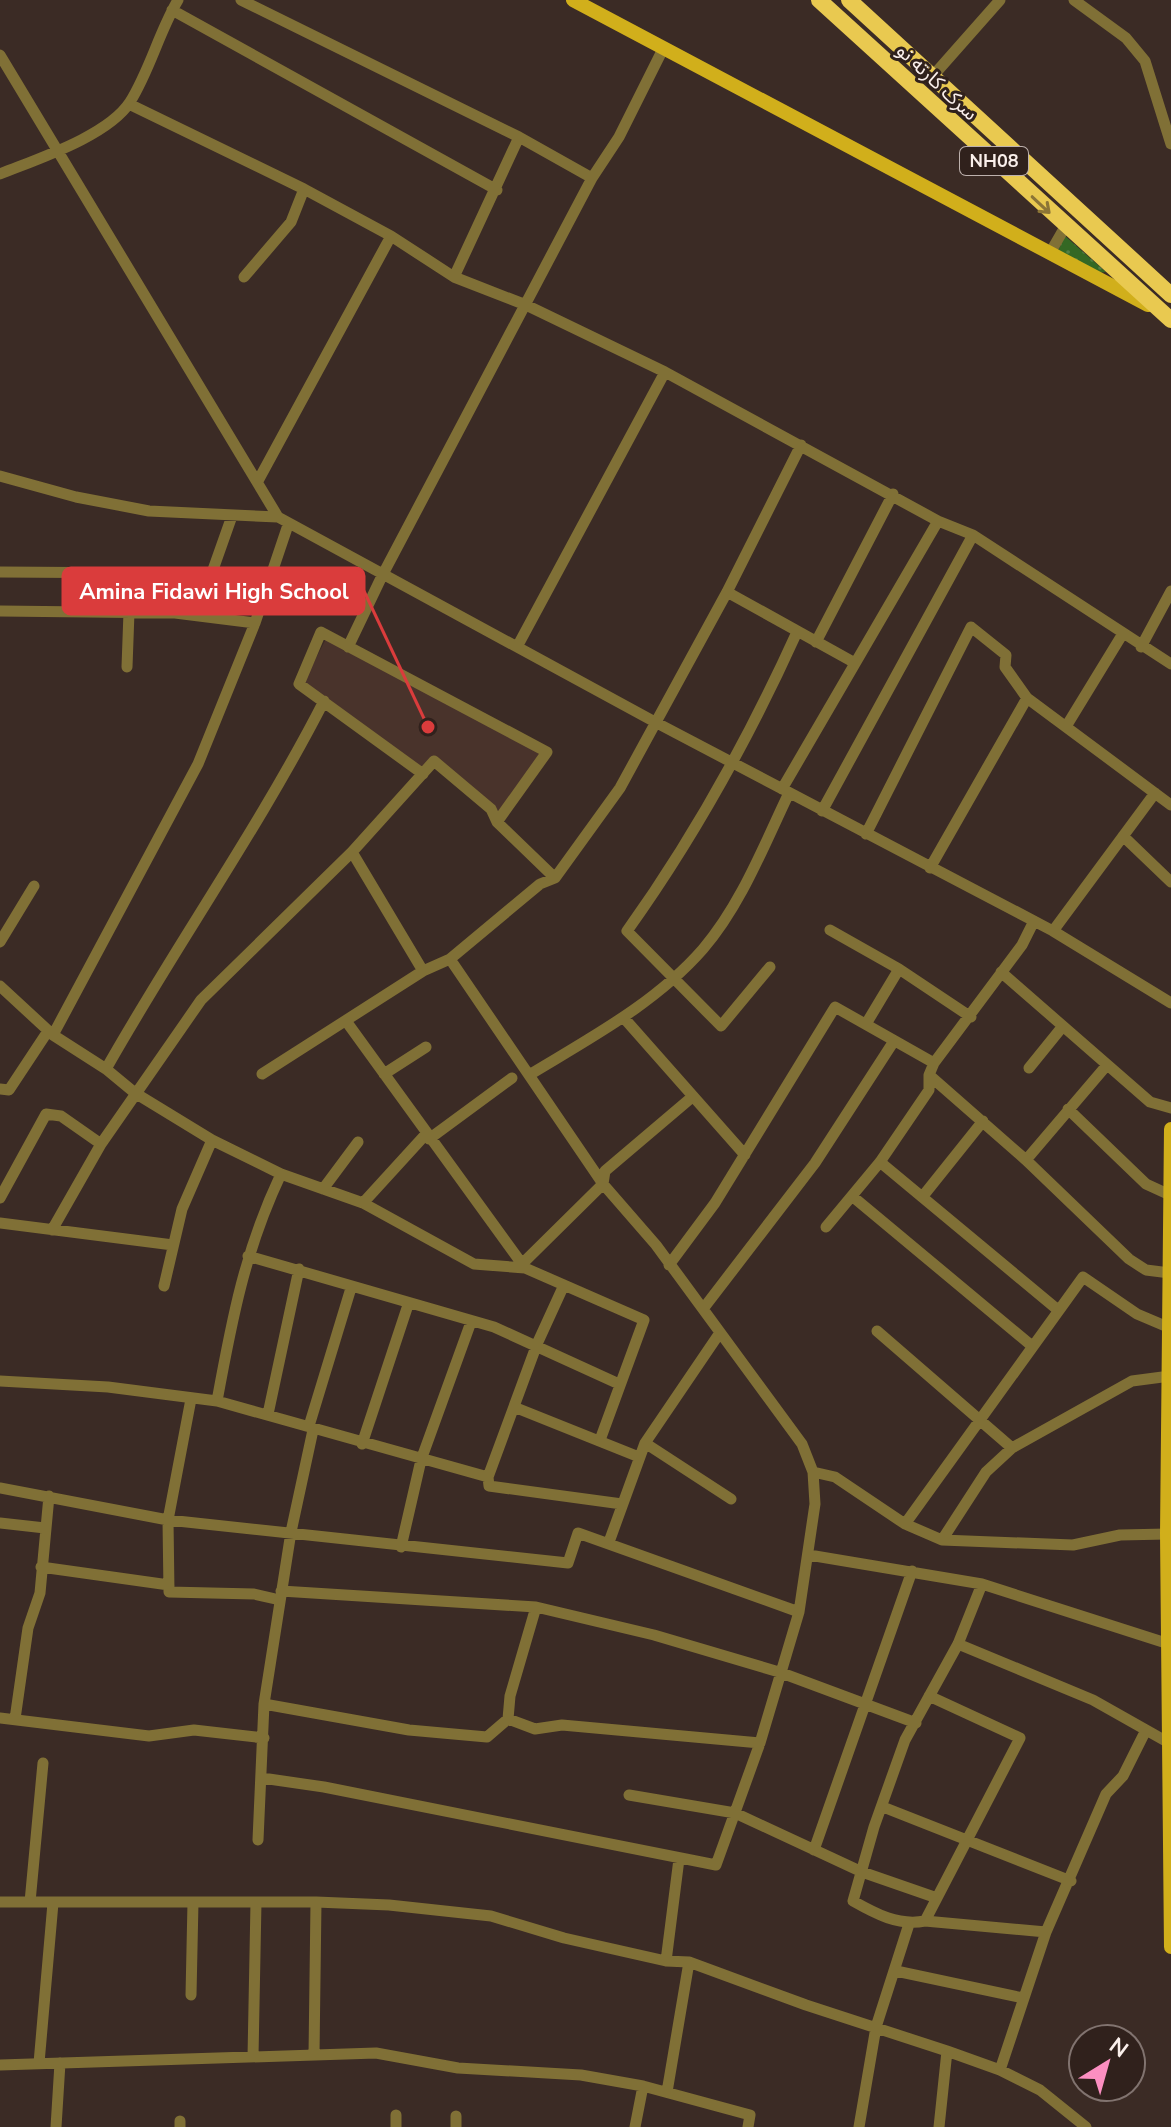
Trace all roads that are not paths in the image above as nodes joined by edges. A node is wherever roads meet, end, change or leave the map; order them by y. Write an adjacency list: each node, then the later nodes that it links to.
1 (241, 0): 12 (street)
2 (573, 0): 8 (main road)
3 (819, 0): 19 (highway, سرک کارته نو / NH08, one-way to 19)
4 (849, 0): 10 (highway, سرک کارته نو / NH08)
5 (1000, 0): 10 (street)
6 (1074, 0): 13 (street)
7 (175, 5): 11 (street); 18 (street)
8 (663, 49): 16 (street); 21 (main road)
9 (0, 55): 14 (street)
10 (932, 77): 22 (highway, سرک کارته نو / NH08)
11 (129, 104): 14 (street); 17 (street)
12 (519, 137): 16 (street); 18 (street)
13 (1171, 144)
14 (56, 151): 15 (street); 32 (street)
15 (0, 174)
16 (592, 178): 27 (street)
17 (304, 189): 20 (street); 24 (street)
18 (497, 190): 25 (street)
19 (1065, 227): 21 (street); 23 (highway, سرک کارته نو / NH08)
20 (391, 236): 25 (street); 32 (street)
21 (1050, 253): 28 (main road)
22 (1126, 253): 23 (highway); 26 (highway, سرک کارته نو / NH08)
23 (1117, 271): 28 (highway, سرک کارته نو / NH08)
24 (244, 277)
25 (454, 277): 27 (street)
26 (1171, 295)
27 (526, 305): 29 (street); 39 (street)
28 (1169, 318)
29 (665, 372): 30 (street); 49 (street)
30 (801, 445): 33 (street); 41 (street)
31 (0, 476): 34 (street)
32 (258, 481): 35 (street)
33 (893, 494): 36 (street); 47 (street)
34 (232, 516): 35 (street); 38 (street)
35 (283, 521): 39 (street); 44 (street)
36 (938, 521): 37 (street); 51 (street)
37 (973, 535): 46 (street); 63 (street)
38 (0, 572)
39 (382, 576): 48 (street); 49 (street)
40 (1171, 591): 50 (street)
41 (727, 592): 45 (street); 56 (street)
42 (0, 611): 43 (street)
43 (129, 612): 44 (street); 53 (street)
44 (255, 623): 89 (street)
45 (797, 632): 47 (street); 58 (street)
46 (1122, 635): 50 (street); 57 (street)
47 (816, 642): 51 (street)
48 (348, 647): 55 (street); 64 (street)
49 (517, 647): 56 (street)
50 (1141, 647): 52 (street)
51 (855, 663): 60 (street)
52 (1171, 664)
53 (127, 667)
54 (1027, 698): 57 (street); 65 (street); 68 (street)
55 (324, 701): 59 (street); 95 (street)
56 (655, 722): 58 (street); 69 (street)
57 (1067, 725): 61 (street)
58 (730, 761): 60 (street); 81 (street)
59 (423, 774): 64 (street); 67 (street)
60 (786, 791): 63 (street); 81 (street)
61 (1155, 793): 62 (street); 66 (street)
62 (1171, 805)
63 (822, 811): 65 (street)
64 (497, 822): 69 (street)
65 (866, 834): 68 (street)
66 (1123, 836): 70 (street); 74 (street)
67 (352, 852): 79 (street); 102 (street)
68 (930, 868): 72 (street)
69 (555, 878): 76 (street)
70 (1171, 882)
71 (34, 886): 75 (street)
72 (1034, 921): 74 (street); 80 (street)
73 (830, 930): 78 (street)
74 (1053, 931): 83 (street)
75 (0, 942)
76 (450, 959): 79 (street); 98 (street)
77 (770, 967): 81 (street)
78 (899, 969): 84 (street); 87 (street)
79 (423, 971): 86 (street)
80 (1001, 972): 84 (street); 88 (street)
81 (673, 977): 85 (street)
82 (0, 986): 89 (street)
83 (1171, 1003)
84 (971, 1017): 92 (street)
85 (624, 1018): 98 (street); 103 (street)
86 (346, 1021): 96 (street); 97 (street)
87 (866, 1024): 90 (street); 112 (street)
88 (1063, 1026): 93 (street); 94 (street)
89 (50, 1033): 95 (street); 101 (street)
90 (894, 1041): 92 (street); 136 (street)
91 (426, 1047): 97 (street)
92 (934, 1063): 99 (street)
93 (1107, 1065): 104 (street); 105 (street)
94 (1029, 1068)
95 (106, 1069): 102 (street)
96 (262, 1074)
97 (384, 1074): 108 (street)
98 (529, 1075): 116 (street)
99 (929, 1075): 106 (street); 114 (street)
100 (512, 1078): 108 (street)
101 (0, 1089)
102 (135, 1093): 109 (street); 111 (street)
103 (691, 1098): 112 (street); 116 (street)
104 (1171, 1108)
105 (1068, 1109): 113 (street); 118 (street)
106 (983, 1121): 113 (street); 120 (street)
107 (1171, 1129): 118 (main road)
108 (427, 1137): 122 (street); 129 (street)
109 (212, 1140): 115 (street); 126 (street)
110 (358, 1142): 117 (street)
111 (101, 1144): 121 (street); 125 (street)
112 (745, 1155): 128 (street)
113 (1026, 1160): 131 (street)
114 (880, 1162): 119 (street); 120 (street)
115 (281, 1174): 117 (street); 127 (street)
116 (603, 1184): 128 (street); 129 (street)
117 (323, 1189): 122 (street)
118 (1170, 1195): 131 (main road)
119 (852, 1196): 124 (street); 143 (street)
120 (923, 1196): 137 (street)
121 (0, 1198)
122 (363, 1203): 129 (street)
123 (0, 1223): 125 (street)
124 (826, 1227)
125 (52, 1230): 126 (street)
126 (173, 1245): 133 (street)
127 (248, 1256): 130 (street); 148 (street)
128 (669, 1265): 136 (street)
129 (524, 1266): 132 (street)
130 (299, 1269): 134 (street); 150 (street)
131 (1170, 1273): 139 (main road)
132 (564, 1285): 142 (street); 146 (street)
133 (164, 1286)
134 (351, 1288): 135 (street); 152 (street)
135 (408, 1305): 138 (street); 155 (street)
136 (703, 1309): 141 (street)
137 (1058, 1310): 139 (street); 143 (street)
138 (471, 1322): 142 (street); 158 (street)
139 (1170, 1328): 144 (main road)
140 (877, 1331): 151 (street)
141 (719, 1334): 154 (street); 159 (street)
142 (537, 1344): 146 (street); 149 (street)
143 (1032, 1346): 151 (street)
144 (1170, 1376): 156 (street); 170 (main road)
145 (0, 1381): 147 (street)
146 (619, 1384): 153 (street)
147 (191, 1399): 148 (street); 165 (street)
148 (217, 1401): 150 (street)
149 (514, 1407): 153 (street); 160 (street)
150 (268, 1414): 152 (street)
151 (981, 1421): 156 (street); 167 (street)
152 (311, 1428): 155 (street); 169 (street)
153 (600, 1440): 157 (street)
154 (645, 1443): 157 (street); 163 (street)
155 (362, 1444): 158 (street)
156 (1012, 1448): 171 (street)
157 (639, 1457): 164 (street)
158 (421, 1460): 160 (street); 173 (street)
159 (813, 1472): 167 (street); 174 (street)
160 (488, 1477): 164 (street)
161 (0, 1488): 162 (street)
162 (49, 1496): 165 (street); 168 (street)
163 (731, 1499)
164 (622, 1504): 172 (street)
165 (168, 1520): 169 (street); 178 (street)
166 (0, 1523): 168 (street)
167 (905, 1524): 171 (street)
168 (45, 1528): 175 (street)
169 (291, 1532): 173 (street); 179 (street)
170 (1167, 1534): 171 (street); 183 (main road)
171 (942, 1540)
172 (609, 1542): 173 (street); 181 (street)
173 (401, 1547)
174 (809, 1555): 176 (street); 181 (street)
175 (41, 1567): 178 (street); 189 (street)
176 (912, 1571): 177 (street); 186 (street)
177 (982, 1584): 182 (street); 183 (street)
178 (169, 1585): 179 (street)
179 (280, 1596): 180 (street); 187 (street)
180 (536, 1607): 184 (street); 190 (street)
181 (799, 1612): 184 (street)
182 (958, 1644): 185 (street); 193 (street)
183 (1169, 1644): 191 (main road)
184 (779, 1672): 186 (street); 195 (street)
185 (929, 1696): 192 (street); 202 (street)
186 (864, 1701): 192 (street); 204 (street)
187 (264, 1704): 190 (street); 194 (street)
188 (0, 1718): 189 (street)
189 (15, 1719): 194 (street)
190 (508, 1719): 195 (street)
191 (1171, 1719): 196 (main road)
192 (916, 1723): 200 (street)
193 (1146, 1730): 196 (street); 207 (street)
194 (264, 1738): 198 (street)
195 (760, 1743): 201 (street)
196 (1171, 1744): 218 (main road)
197 (43, 1763): 210 (street)
198 (262, 1778): 203 (street); 205 (street)
199 (629, 1795): 201 (street)
200 (883, 1807): 202 (street); 206 (street)
201 (735, 1813): 204 (street); 205 (street)
202 (966, 1837): 207 (street); 208 (street)
203 (258, 1840)
204 (814, 1850): 206 (street)
205 (679, 1859): 219 (street)
206 (862, 1872): 208 (street); 216 (street)
207 (1071, 1881): 217 (street)
208 (937, 1898): 215 (street)
209 (0, 1902): 210 (street)
210 (30, 1902): 214 (street)
211 (193, 1902): 212 (street); 214 (street); 222 (street)
212 (256, 1902): 213 (street); 227 (street)
213 (316, 1902): 219 (street); 226 (street)
214 (53, 1903): 228 (street)
215 (925, 1921): 216 (street); 217 (street)
216 (909, 1924): 221 (street)
217 (1046, 1932): 223 (street)
218 (1171, 1947)
219 (666, 1961): 220 (street)
220 (689, 1962): 224 (street); 233 (street)
221 (896, 1971): 223 (street); 224 (street)
222 (191, 1995)
223 (1023, 1998): 231 (street)
224 (876, 2027): 225 (street); 237 (street)
225 (947, 2051): 231 (street); 238 (street)
226 (314, 2055): 227 (street); 232 (street)
227 (253, 2057): 229 (street)
228 (39, 2063): 229 (street); 230 (street)
229 (60, 2063): 234 (street)
230 (0, 2065)
231 (1000, 2070): 239 (street)
232 (643, 2086): 233 (street); 235 (street)
233 (667, 2092): 236 (street)
234 (56, 2127)
235 (635, 2127)
236 (748, 2127)
237 (859, 2127)
238 (939, 2127)
239 (1086, 2127)

